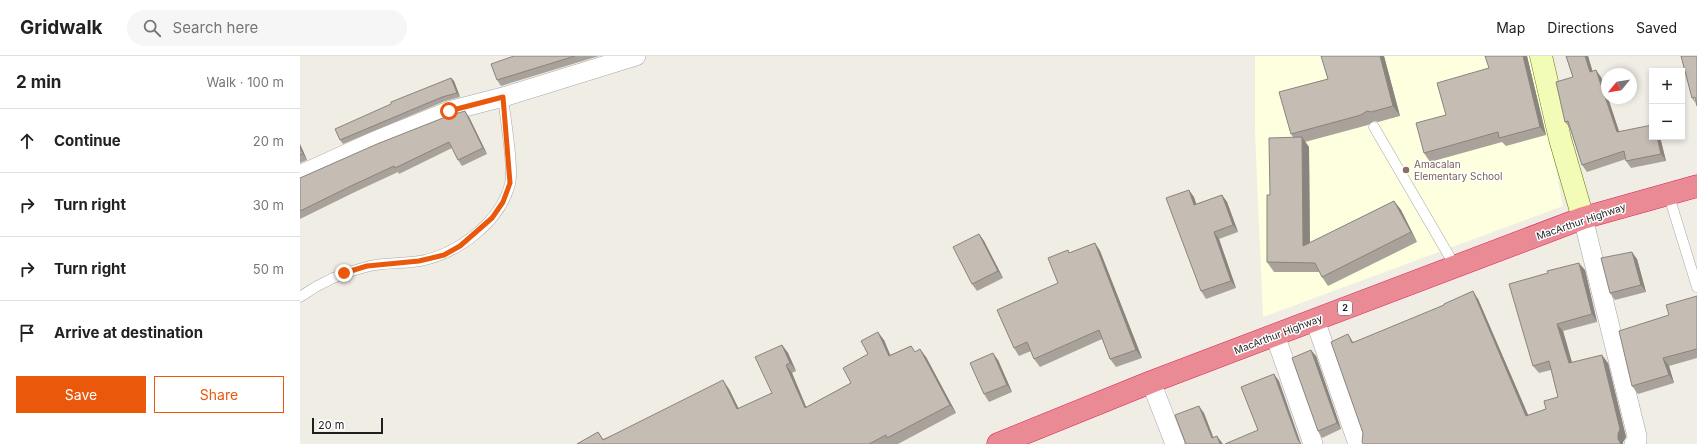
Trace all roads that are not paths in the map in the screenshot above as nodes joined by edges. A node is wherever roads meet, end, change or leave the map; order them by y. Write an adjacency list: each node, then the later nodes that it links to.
1 (636, 56): 3 (street)
2 (1541, 56): 8 (street)
3 (503, 97): 5 (street); 11 (lane)
4 (1374, 127): 9 (lane)
5 (300, 175)
6 (1697, 186): 7 (highway, MacArthur Highway / 2)
7 (1668, 193): 8 (highway, MacArthur Highway / 2); 10 (lane)
8 (1583, 218): 9 (highway, MacArthur Highway / 2); 19 (street)
9 (1455, 266): 12 (highway, MacArthur Highway / 2)
10 (1697, 287)
11 (300, 297)
12 (1315, 320): 13 (highway, MacArthur Highway / 2); 18 (street)
13 (1275, 335): 14 (highway, MacArthur Highway / 2); 17 (street)
14 (1151, 382): 15 (highway, MacArthur Highway / 2); 16 (street)
15 (998, 444)
16 (1175, 444)
17 (1313, 444)
18 (1358, 444)
19 (1634, 444)

